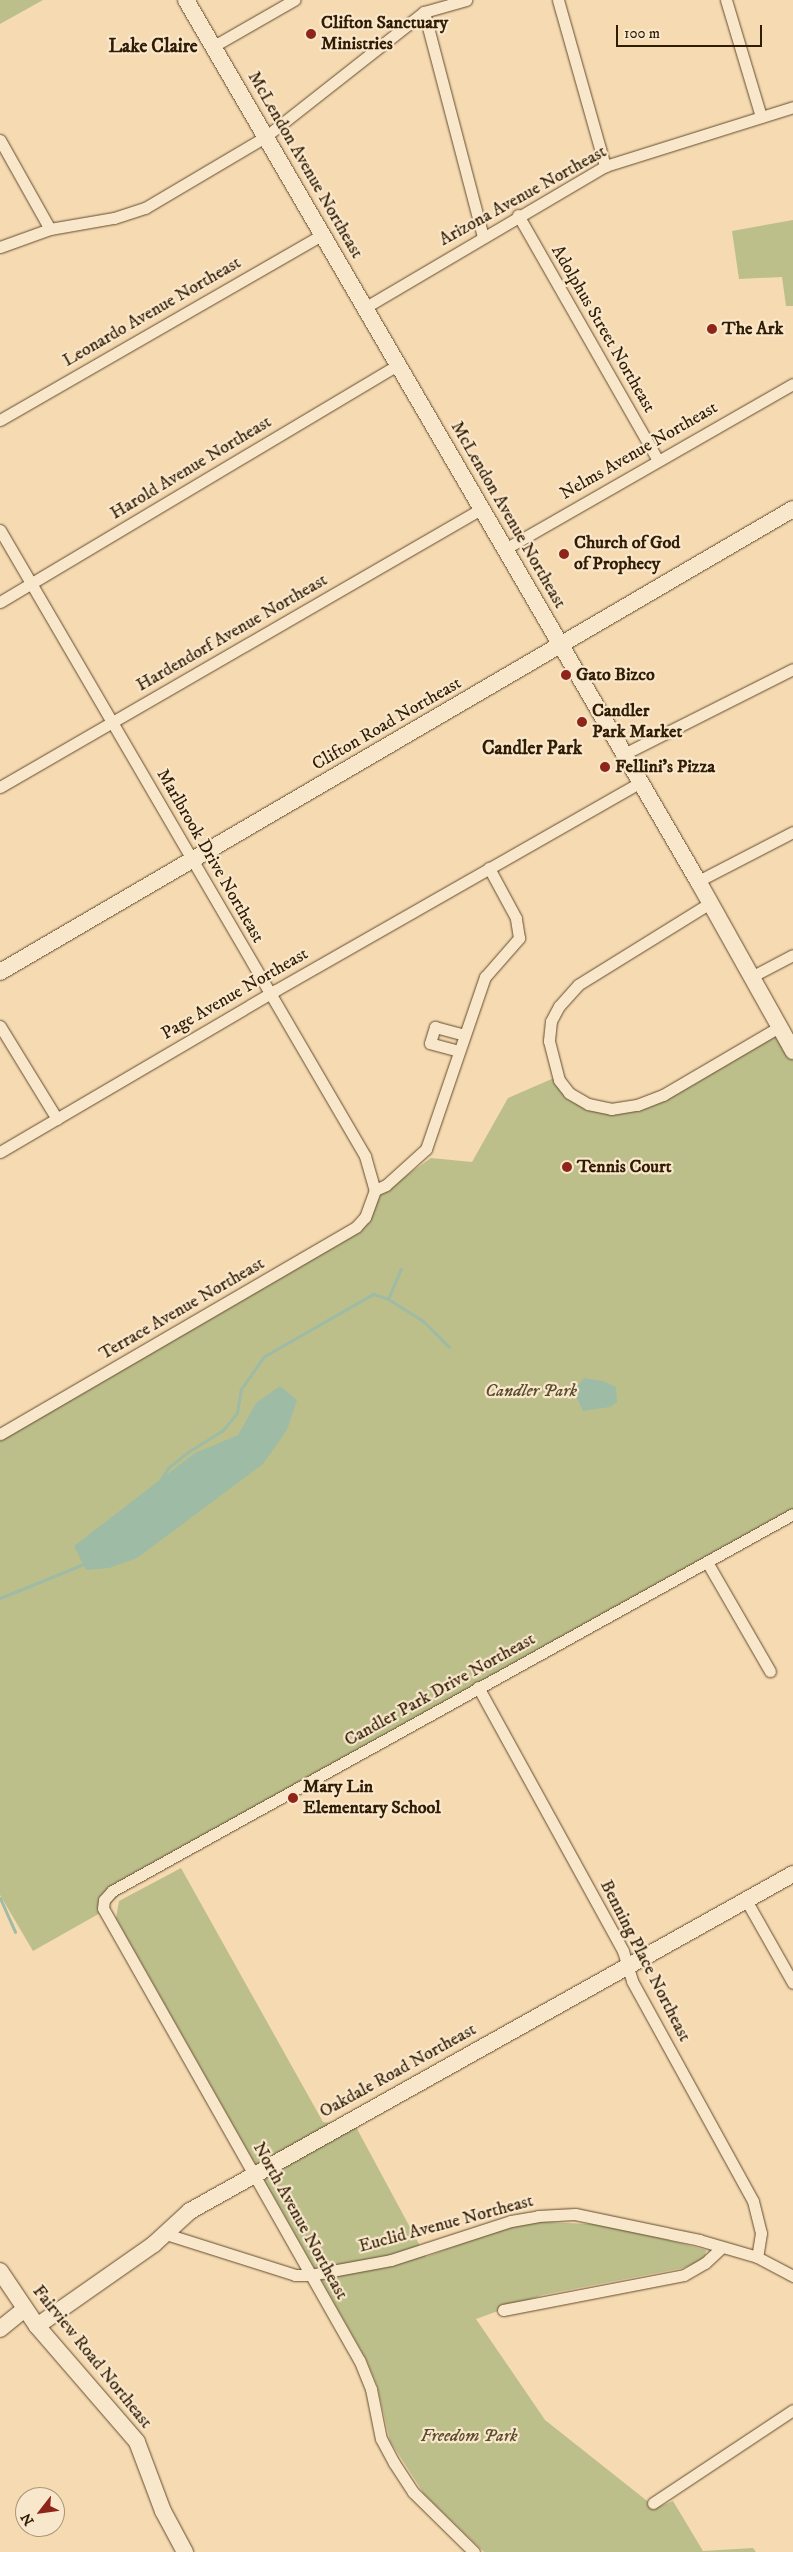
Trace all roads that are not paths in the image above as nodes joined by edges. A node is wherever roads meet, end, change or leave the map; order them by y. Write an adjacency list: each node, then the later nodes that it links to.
1 (186, 0): 8 (street, McLendon Avenue Northeast)
2 (294, 0): 8 (street)
3 (466, 0): 6 (street)
4 (558, 0): 13 (street)
5 (726, 0): 10 (street)
6 (440, 3): 7 (street)
7 (424, 12): 11 (street); 17 (street)
8 (212, 48): 11 (street, McLendon Avenue Northeast)
9 (793, 107): 10 (street, Arizona Avenue Northeast)
10 (762, 117): 13 (street, Arizona Avenue Northeast)
11 (266, 137): 15 (street); 16 (street, McLendon Avenue Northeast)
12 (0, 140): 15 (street)
13 (604, 166): 14 (street, Arizona Avenue Northeast)
14 (518, 215): 17 (street, Arizona Avenue Northeast); 23 (street, Adolphus Street Northeast)
15 (50, 229): 18 (street)
16 (322, 235): 19 (street, McLendon Avenue Northeast); 22 (street, Leonardo Avenue Northeast)
17 (483, 237): 19 (street, Arizona Avenue Northeast)
18 (0, 247)
19 (366, 307): 20 (street, McLendon Avenue Northeast)
20 (399, 364): 24 (street, McLendon Avenue Northeast); 28 (street, Harold Avenue Northeast)
21 (793, 384): 23 (street, Nelms Avenue Northeast)
22 (0, 420)
23 (657, 459): 27 (street, Nelms Avenue Northeast)
24 (481, 509): 27 (street, McLendon Avenue Northeast); 32 (street, Hardendorf Avenue Northeast)
25 (793, 509): 30 (street, Clifton Road Northeast)
26 (0, 530): 28 (street, Marlbrook Drive Northeast)
27 (504, 550): 30 (street, McLendon Avenue Northeast)
28 (32, 583): 29 (street, Harold Avenue Northeast); 32 (street, Marlbrook Drive Northeast)
29 (0, 602)
30 (559, 646): 33 (street, McLendon Avenue Northeast); 37 (street, Clifton Road Northeast)
31 (793, 669): 33 (street)
32 (112, 722): 35 (street, Hardendorf Avenue Northeast); 37 (street, Marlbrook Drive Northeast)
33 (624, 754): 34 (street, McLendon Avenue Northeast)
34 (640, 782): 38 (street, Page Avenue Northeast); 39 (street, McLendon Avenue Northeast)
35 (0, 788)
36 (793, 832): 39 (street)
37 (191, 861): 42 (street, Clifton Road Northeast); 44 (street, Marlbrook Drive Northeast)
38 (489, 868): 44 (street, Page Avenue Northeast); 47 (street)
39 (698, 881): 40 (street, McLendon Avenue Northeast)
40 (710, 903): 43 (street, McLendon Avenue Northeast); 46 (street)
41 (793, 955): 43 (street)
42 (0, 972)
43 (751, 977): 46 (street, McLendon Avenue Northeast)
44 (270, 993): 50 (street, Page Avenue Northeast); 52 (street, Marlbrook Drive Northeast)
45 (0, 1026): 50 (street)
46 (779, 1027): 49 (street, McLendon Avenue Northeast)
47 (464, 1035): 48 (street); 48 (street)
48 (459, 1051): 52 (street)
49 (793, 1051)
50 (57, 1119): 51 (street, Page Avenue Northeast)
51 (0, 1152)
52 (375, 1190): 53 (street, Terrace Avenue Northeast)
53 (0, 1434)
54 (793, 1514): 55 (street, Candler Park Drive Northeast)
55 (707, 1562): 56 (street); 57 (street, Candler Park Drive Northeast)
56 (770, 1670)
57 (478, 1687): 59 (street, Candler Park Drive Northeast); 61 (street, Benning Place Northeast)
58 (793, 1874): 60 (street, Oakdale Road Northeast)
59 (105, 1897): 63 (street, North Avenue Northeast)
60 (746, 1900): 61 (street, Oakdale Road Northeast); 62 (street)
61 (627, 1966): 63 (street, Oakdale Road Northeast); 66 (street, Benning Place Northeast)
62 (793, 1983)
63 (254, 2176): 64 (street, Oakdale Road Northeast); 68 (street, North Avenue Northeast)
64 (166, 2234): 68 (street, Euclid Avenue Northeast); 72 (street, Oakdale Road Northeast)
65 (721, 2248): 66 (street, Euclid Avenue Northeast); 68 (street, Euclid Avenue Northeast); 71 (street)
66 (757, 2257): 69 (street, Euclid Avenue Northeast)
67 (0, 2271): 70 (street, Fairview Road Northeast)
68 (310, 2275): 77 (street, North Avenue Northeast)
69 (793, 2276)
70 (25, 2309): 72 (street, Fairview Road Northeast); 73 (street)
71 (503, 2310)
72 (37, 2326): 76 (street, Fairview Road Northeast)
73 (0, 2329)
74 (793, 2410): 75 (street)
75 (653, 2503)
76 (185, 2552)
77 (474, 2552)

